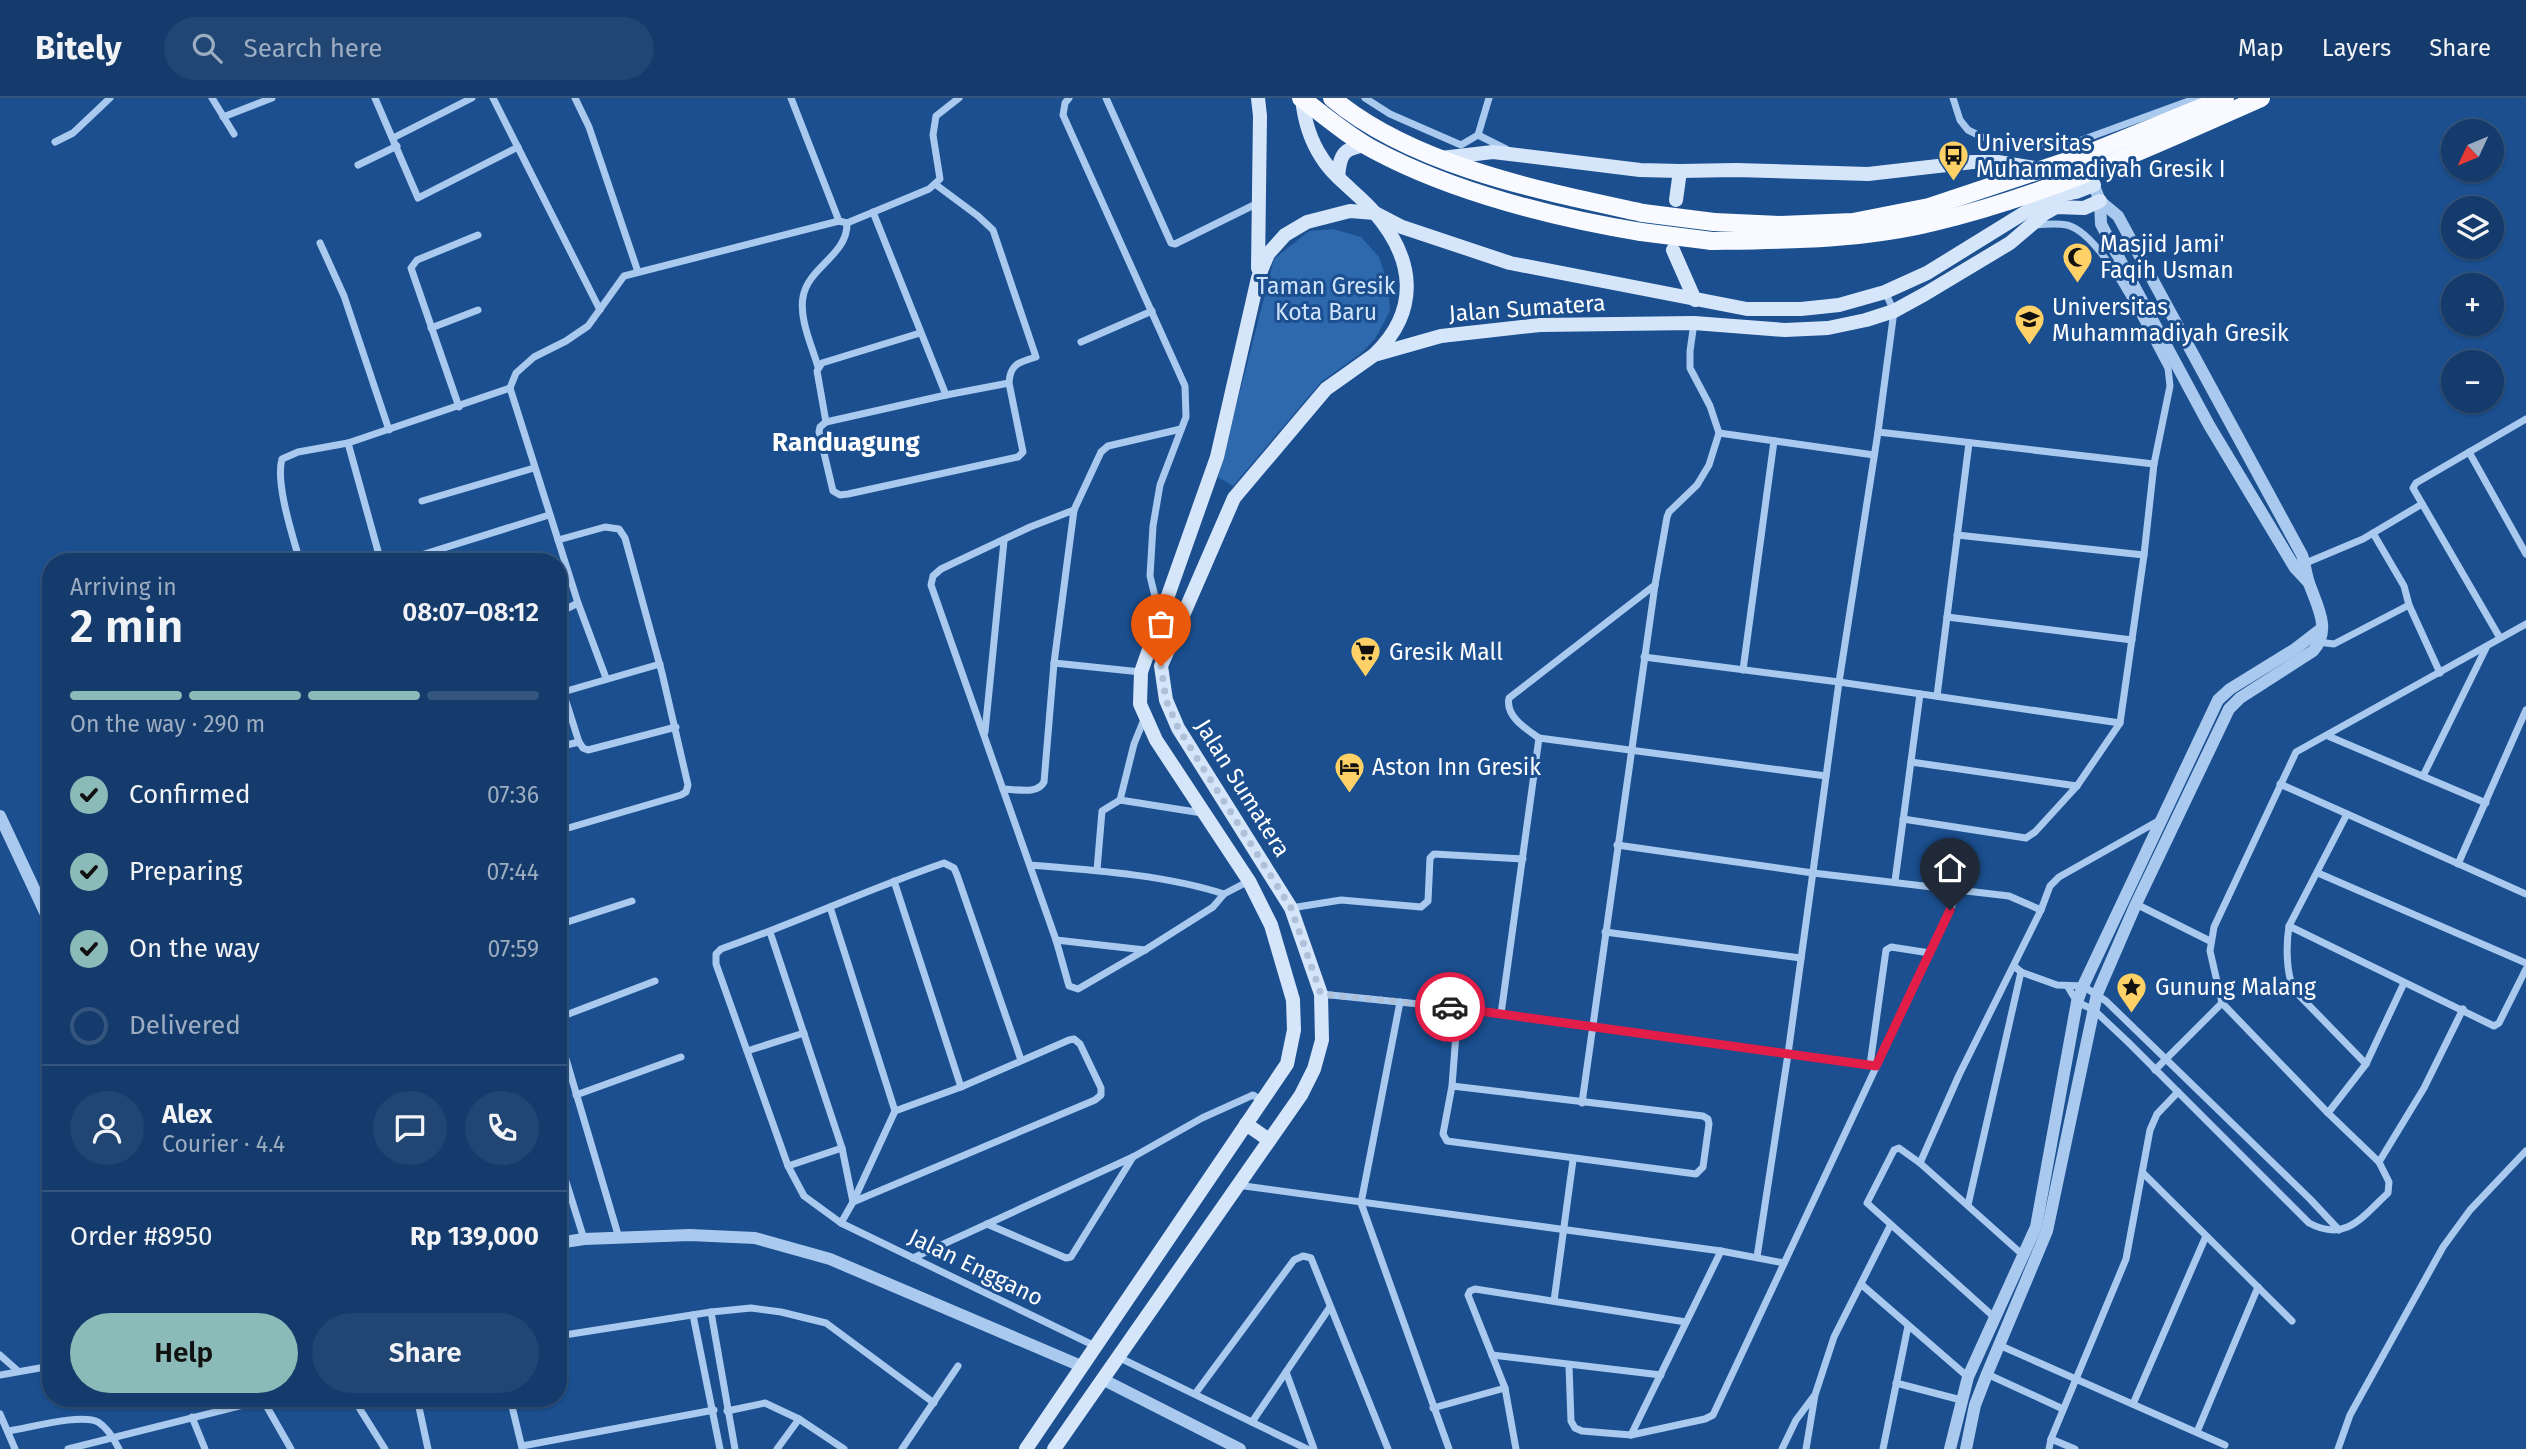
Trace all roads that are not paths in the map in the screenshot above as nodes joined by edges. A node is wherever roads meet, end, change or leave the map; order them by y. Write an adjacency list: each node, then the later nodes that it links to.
1 (110, 98): 26 (street)
2 (212, 98): 23 (street)
3 (272, 98): 23 (street)
4 (375, 98): 27 (street)
5 (472, 98): 27 (street)
6 (493, 98): 29 (street)
7 (576, 98): 49 (street)
8 (792, 98): 43 (street)
9 (959, 98): 37 (street)
10 (1069, 98): 55 (street)
11 (1106, 98): 40 (street)
12 (1258, 98): 22 (main road)
13 (1270, 98): 22 (main road)
14 (1301, 98): 28 (highway); 35 (main road)
15 (1332, 98): 31 (highway)
16 (1365, 98): 25 (street)
17 (1489, 98): 25 (street)
18 (1953, 98): 21 (street)
19 (2225, 98): 21 (highway)
20 (2261, 98): 36 (highway)
21 (2200, 102): 33 (highway)
22 (1260, 116): 40 (main road)
23 (223, 117): 24 (street)
24 (234, 134)
25 (1478, 135): 30 (street)
26 (55, 142)
27 (395, 142): 29 (street); 32 (street)
28 (1367, 145): 35 (main road); 36 (highway, bridge)
29 (518, 147): 54 (street)
30 (1514, 153): 31 (main road); 34 (main road)
31 (1440, 158): 33 (highway, bridge)
32 (358, 165)
33 (2045, 170): 34 (main road)
34 (1680, 171): 38 (main road)
35 (1338, 177): 42 (main road)
36 (2091, 178): 39 (street); 51 (main road, Jalan Sumatera)
37 (935, 184): 41 (street); 63 (street)
38 (1676, 200)
39 (2101, 201): 45 (main road, Jalan Sumatera); 67 (street); 70 (street)
40 (1258, 203): 50 (main road)
41 (873, 212): 44 (street); 59 (street)
42 (1375, 213): 50 (main road); 52 (main road, Jalan Sumatera); 61 (main road)
43 (839, 221): 44 (street); 49 (street)
44 (847, 223): 62 (street)
45 (2031, 226): 56 (main road, Jalan Sumatera); 80 (street)
46 (478, 235): 58 (street)
47 (320, 243): 72 (street)
48 (1673, 250): 52 (main road)
49 (638, 272): 54 (street)
50 (1258, 278): 87 (main road, Jalan Sumatera)
51 (1885, 292): 52 (main road, Jalan Sumatera); 56 (street)
52 (1695, 300)
53 (478, 310): 58 (street)
54 (600, 310): 64 (street)
55 (1152, 311): 60 (street); 71 (street)
56 (1894, 311): 57 (main road, Jalan Sumatera); 73 (street)
57 (1694, 323): 61 (main road, Jalan Sumatera); 74 (street)
58 (431, 328): 66 (street)
59 (920, 333): 62 (street); 65 (street)
60 (1081, 342)
61 (1374, 355): 91 (main road, Jalan Sumatera)
62 (818, 367): 69 (street)
63 (1009, 383): 65 (street); 69 (street)
64 (510, 388): 66 (street); 81 (street)
65 (946, 395): 69 (street)
66 (458, 407): 72 (street)
67 (2226, 417): 70 (street); 98 (street)
68 (2525, 421): 78 (street)
69 (826, 422)
70 (2209, 425): 98 (street)
71 (1181, 429): 84 (street); 104 (street)
72 (390, 430): 76 (street)
73 (1878, 432): 77 (street); 79 (street)
74 (1719, 433): 75 (street); 100 (street)
75 (1774, 441): 79 (street); 114 (street)
76 (348, 443): 92 (street); 93 (street)
77 (1969, 443): 80 (street); 88 (street)
78 (2469, 452): 83 (street); 96 (street)
79 (1874, 455): 118 (street)
80 (2154, 464): 97 (street)
81 (534, 468): 82 (street); 85 (street)
82 (422, 501)
83 (2422, 504): 86 (street); 108 (street)
84 (1074, 510): 90 (street); 112 (street)
85 (549, 515): 89 (street); 94 (street)
86 (2373, 533): 98 (street); 102 (street)
87 (1191, 534): 91 (main road); 104 (main road, Jalan Sumatera)
88 (1957, 535): 97 (street); 105 (street)
89 (558, 540): 95 (street); 113 (street)
90 (1004, 541): 127 (street); 127 (street)
91 (1213, 544): 164 (main road, Jalan Sumatera)
92 (297, 553)
93 (379, 553)
94 (429, 553)
95 (562, 553)
96 (2526, 554)
97 (2144, 555): 109 (street)
98 (2300, 566): 107 (street)
99 (567, 568): 101 (street)
100 (1655, 585): 111 (street); 129 (street)
101 (578, 603): 103 (street); 117 (street)
102 (2409, 605): 107 (street); 116 (street)
103 (567, 608)
104 (1160, 617): 115 (main road, Jalan Sumatera)
105 (1947, 617): 109 (street); 121 (street)
106 (2526, 624): 108 (street)
107 (2317, 636): 144 (street); 161 (street)
108 (2500, 638): 110 (street)
109 (2132, 640): 125 (street)
110 (2487, 646): 116 (street); 135 (street)
111 (1644, 657): 114 (street); 132 (street)
112 (1054, 663): 115 (street); 138 (street)
113 (660, 664): 117 (street); 126 (street)
114 (1742, 670): 118 (street)
115 (1141, 672): 124 (main road, Jalan Sumatera)
116 (2440, 673): 128 (street)
117 (606, 678): 119 (street)
118 (1839, 682): 120 (street); 134 (street)
119 (567, 691)
120 (1920, 694): 121 (street); 133 (street)
121 (1937, 696): 125 (street)
122 (567, 704): 130 (street)
123 (2526, 710): 140 (street)
124 (1145, 717): 139 (street); 141 (main road, Jalan Sumatera)
125 (2120, 723): 137 (street)
126 (676, 727): 130 (street); 146 (street)
127 (985, 735): 138 (street)
128 (2328, 736): 135 (street); 136 (street)
129 (1539, 737): 132 (street); 148 (street)
130 (579, 742): 131 (street)
131 (567, 745)
132 (1631, 751): 134 (street); 147 (street)
133 (1911, 762): 137 (street); 145 (street)
134 (1826, 776): 152 (street)
135 (2423, 776): 140 (street)
136 (2280, 784): 142 (street); 171 (street)
137 (2077, 786): 145 (street)
138 (1003, 789): 150 (street)
139 (1120, 800): 141 (street); 151 (street)
140 (2486, 803): 149 (street)
141 (1206, 813): 155 (main road, Jalan Sumatera)
142 (2347, 814): 149 (street); 153 (street)
143 (0, 816): 162 (street)
144 (2164, 818): 165 (street); 181 (street)
145 (1903, 819): 156 (street)
146 (567, 829)
147 (1617, 845): 152 (street); 169 (street)
148 (1522, 859): 164 (street); 191 (street)
149 (2458, 864): 158 (street)
150 (1030, 865): 151 (street); 170 (street)
151 (1097, 870): 159 (street)
152 (1813, 873): 156 (street); 174 (street)
153 (2318, 873): 167 (street); 175 (street)
154 (894, 881): 163 (street); 199 (street); 205 (street)
155 (1249, 881): 159 (street); 208 (main road, Jalan Sumatera)
156 (1895, 881): 157 (street)
157 (1960, 888): 165 (street); 173 (street)
158 (2525, 891)
159 (1224, 894): 172 (street)
160 (632, 901): 166 (street)
161 (2136, 904): 171 (street); 184 (street)
162 (42, 906)
163 (830, 907): 168 (street); 210 (street)
164 (1291, 908): 183 (main road, Jalan Sumatera)
165 (2041, 910): 176 (street)
166 (567, 922)
167 (2289, 926): 180 (street); 201 (street)
168 (770, 932): 194 (street); 195 (street, Jalan Enggano)
169 (1605, 932): 174 (street); 193 (street)
170 (1056, 940): 172 (street); 172 (street)
171 (2210, 941): 187 (street)
172 (1145, 950)
173 (1930, 953): 202 (street); 202 (street)
174 (1801, 958): 196 (street)
175 (2526, 963)
176 (2014, 966): 178 (street); 219 (street)
177 (2526, 969): 189 (street)
178 (2021, 972): 182 (street); 226 (street)
179 (655, 981): 192 (street)
180 (2404, 983): 189 (street); 201 (street)
181 (2083, 986): 182 (street); 184 (street); 186 (street)
182 (2068, 987): 186 (street)
183 (1321, 994): 185 (street); 213 (main road, Jalan Sumatera)
184 (2097, 994): 190 (street); 198 (street)
185 (1400, 1002): 188 (street); 225 (street)
186 (2077, 1002): 190 (street); 237 (street)
187 (2222, 1003): 198 (street); 211 (street)
188 (1458, 1008): 191 (street); 204 (street)
189 (2463, 1009): 218 (street)
190 (2094, 1010): 203 (street); 254 (street)
191 (1501, 1014): 193 (street)
192 (567, 1015)
193 (1592, 1026): 196 (street); 209 (street)
194 (804, 1034): 195 (street); 214 (street)
195 (747, 1051): 220 (street, Jalan Enggano)
196 (1788, 1054): 202 (street); 238 (street)
197 (681, 1057): 207 (street)
198 (2167, 1059): 203 (street); 231 (street)
199 (1021, 1060): 205 (street); 224 (street)
200 (567, 1064): 207 (street)
201 (2366, 1064): 211 (street)
202 (1873, 1066): 240 (street)
203 (2155, 1070): 206 (street)
204 (1452, 1086): 209 (street); 217 (street)
205 (961, 1087): 210 (street)
206 (2178, 1091): 221 (street); 231 (street)
207 (576, 1095): 233 (street)
208 (1262, 1101): 212 (main road, Jalan Sumatera); 216 (street)
209 (1581, 1103): 217 (street)
210 (895, 1111): 224 (street)
211 (2328, 1113): 218 (street)
212 (1246, 1124): 213 (main road); 252 (main road, Jalan Sumatera)
213 (1269, 1140): 223 (main road, Jalan Sumatera)
214 (842, 1148): 220 (street); 224 (street)
215 (2526, 1151): 324 (street)
216 (1133, 1157): 228 (street); 228 (street)
217 (1573, 1160): 230 (street)
218 (2379, 1162): 231 (street)
219 (1920, 1163): 226 (street); 229 (street)
220 (788, 1166): 227 (street, Jalan Enggano)
221 (2143, 1172): 232 (street); 269 (street)
222 (567, 1185): 234 (street)
223 (1237, 1185): 225 (street); 257 (main road, Jalan Sumatera)
224 (853, 1202): 227 (street)
225 (1362, 1203): 230 (street); 282 (street)
226 (1968, 1205): 237 (street)
227 (841, 1223): 239 (street, Jalan Enggano)
228 (987, 1224): 239 (street)
229 (1890, 1226): 241 (street); 247 (street)
230 (1564, 1230): 236 (street); 243 (street)
231 (2339, 1231)
232 (2206, 1236): 242 (street); 276 (street)
233 (620, 1238): 234 (street); 259 (street)
234 (584, 1239): 235 (street)
235 (567, 1242)
236 (1721, 1251): 238 (street); 249 (street)
237 (2024, 1255): 247 (street)
238 (1757, 1257): 240 (street)
239 (914, 1258): 252 (street, Jalan Enggano)
240 (1783, 1265): 292 (street)
241 (1862, 1285): 250 (street); 273 (street)
242 (2258, 1287): 248 (street); 291 (street)
243 (1554, 1301): 249 (street); 256 (street)
244 (1330, 1307): 263 (street); 272 (street); 314 (street)
245 (711, 1312): 246 (street); 275 (street); 285 (street)
246 (693, 1315): 251 (street); 284 (street)
247 (1994, 1317): 253 (street)
248 (2292, 1321)
249 (1686, 1322): 266 (street)
250 (1908, 1326): 267 (street); 270 (street)
251 (567, 1335)
252 (1095, 1346): 259 (main road, Jalan Sumatera)
253 (1979, 1351): 254 (street); 267 (street)
254 (1997, 1351): 264 (street); 269 (street)
255 (0, 1354): 262 (street)
256 (1492, 1355): 260 (street); 271 (street)
257 (1117, 1356): 268 (main road, Jalan Sumatera); 272 (street)
258 (958, 1366): 275 (street)
259 (1082, 1366): 310 (main road, Jalan Sumatera)
260 (1569, 1366): 266 (street); 292 (street)
261 (42, 1367): 262 (street)
262 (18, 1371): 265 (street)
263 (1286, 1372): 289 (street); 313 (street)
264 (1987, 1374): 283 (street); 321 (street)
265 (0, 1375)
266 (1661, 1375): 292 (street)
267 (1968, 1377): 274 (street)
268 (1102, 1379): 297 (main road, Jalan Sumatera); 311 (street)
269 (2076, 1379): 276 (street); 283 (street)
270 (1896, 1383): 274 (street); 319 (street)
271 (1505, 1388): 282 (street); 316 (street)
272 (1195, 1394): 289 (street)
273 (1815, 1395): 317 (street); 318 (street)
274 (1961, 1400): 320 (street)
275 (934, 1403): 309 (street)
276 (2133, 1404): 291 (street)
277 (234, 1407): 287 (street)
278 (271, 1407): 302 (street)
279 (359, 1407): 303 (street)
280 (419, 1407): 304 (street)
281 (512, 1407): 296 (street)
282 (1433, 1408): 315 (street)
283 (2063, 1409): 294 (street)
284 (714, 1410): 296 (street); 305 (street)
285 (727, 1411): 288 (street); 306 (street)
286 (0, 1414): 290 (street)
287 (192, 1417): 293 (street); 301 (street)
288 (799, 1419): 307 (street); 308 (street)
289 (1252, 1422): 312 (street)
290 (8, 1431): 293 (street); 298 (street)
291 (2197, 1432): 295 (street)
292 (1631, 1435)
293 (113, 1437): 299 (street); 300 (street)
294 (2051, 1438): 322 (street); 323 (street)
295 (2225, 1445)
296 (522, 1448)
297 (1055, 1448)
298 (15, 1449)
299 (68, 1449)
300 (119, 1449)
301 (205, 1449)
302 (291, 1449)
303 (385, 1449)
304 (428, 1449)
305 (720, 1449)
306 (735, 1449)
307 (777, 1449)
308 (844, 1449)
309 (902, 1449)
310 (1026, 1449)
311 (1240, 1449)
312 (1307, 1449)
313 (1314, 1449)
314 (1388, 1449)
315 (1449, 1449)
316 (1516, 1449)
317 (1782, 1449)
318 (1806, 1449)
319 (1883, 1449)
320 (1950, 1449)
321 (1966, 1449)
322 (2049, 1449)
323 (2075, 1449)
324 (2338, 1449)

